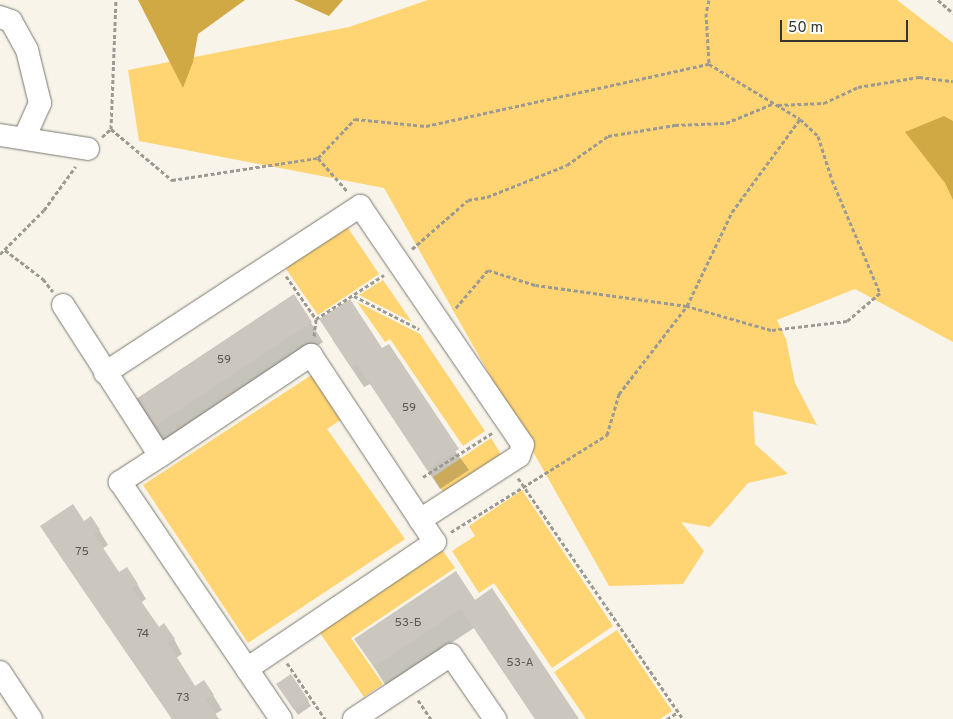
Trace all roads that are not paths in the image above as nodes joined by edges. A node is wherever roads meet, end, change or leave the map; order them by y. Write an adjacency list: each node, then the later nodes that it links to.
1 (0, 18): 3 (street)
2 (0, 135): 3 (street)
3 (25, 136): 4 (street)
4 (88, 149)
5 (63, 305): 6 (street)
6 (105, 373): 7 (street); 8 (street)
7 (160, 456): 8 (street); 9 (street)
8 (420, 520): 9 (street)
9 (247, 669): 12 (street)
10 (0, 672): 11 (street)
11 (30, 719)
12 (281, 719)
13 (354, 719): 14 (street)
14 (495, 719)

